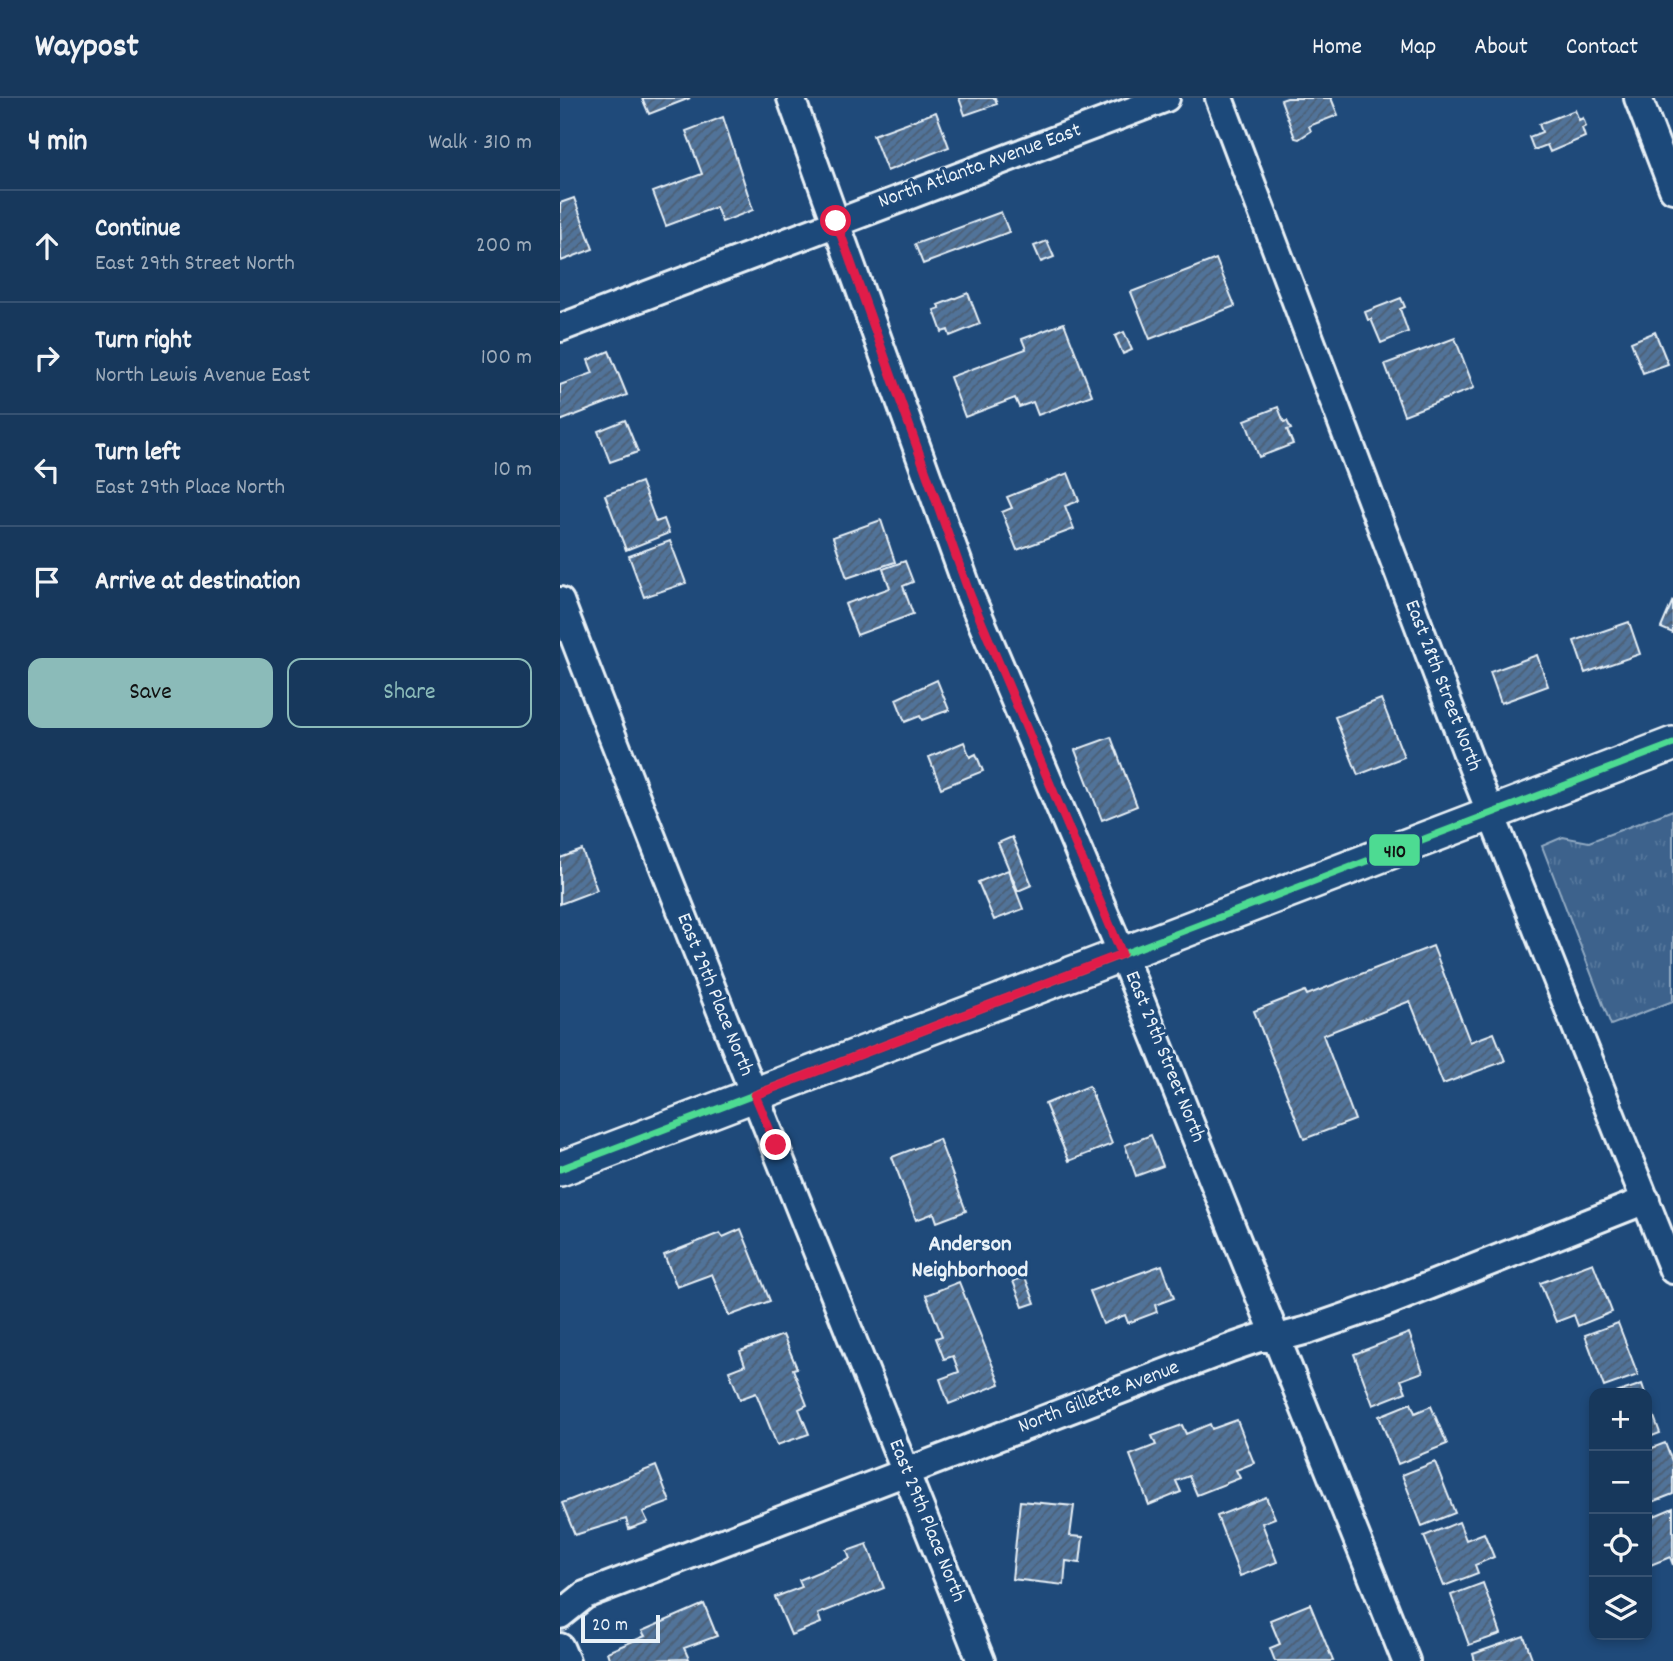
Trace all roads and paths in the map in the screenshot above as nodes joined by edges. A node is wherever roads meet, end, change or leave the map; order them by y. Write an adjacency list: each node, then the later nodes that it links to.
1 (791, 98): 6 (street, East 29th Street North)
2 (1166, 98): 6 (street, North Atlanta Avenue East)
3 (1219, 98): 10 (street, East 28th Street North)
4 (1638, 98): 5 (street)
5 (1673, 189)
6 (836, 221): 7 (street, North Atlanta Avenue East); 11 (street, East 29th Street North)
7 (560, 328)
8 (560, 601): 12 (street, East 29th Place North)
9 (1673, 744): 10 (main road)
10 (1491, 812): 11 (main road); 14 (street, East 28th Street North)
11 (1122, 954): 12 (main road); 16 (street, East 29th Street North)
12 (755, 1095): 13 (main road); 17 (street, East 29th Place North)
13 (560, 1169)
14 (1646, 1200): 15 (street, East 28th Street North); 16 (street, North Gillette Avenue)
15 (1673, 1270)
16 (1278, 1338): 17 (street, North Gillette Avenue); 22 (street, East 29th Street North)
17 (906, 1472): 18 (street, North Gillette Avenue); 21 (street, East 29th Place North)
18 (560, 1615)
19 (560, 1647): 20 (street)
20 (565, 1661)
21 (981, 1661)
22 (1406, 1661)

